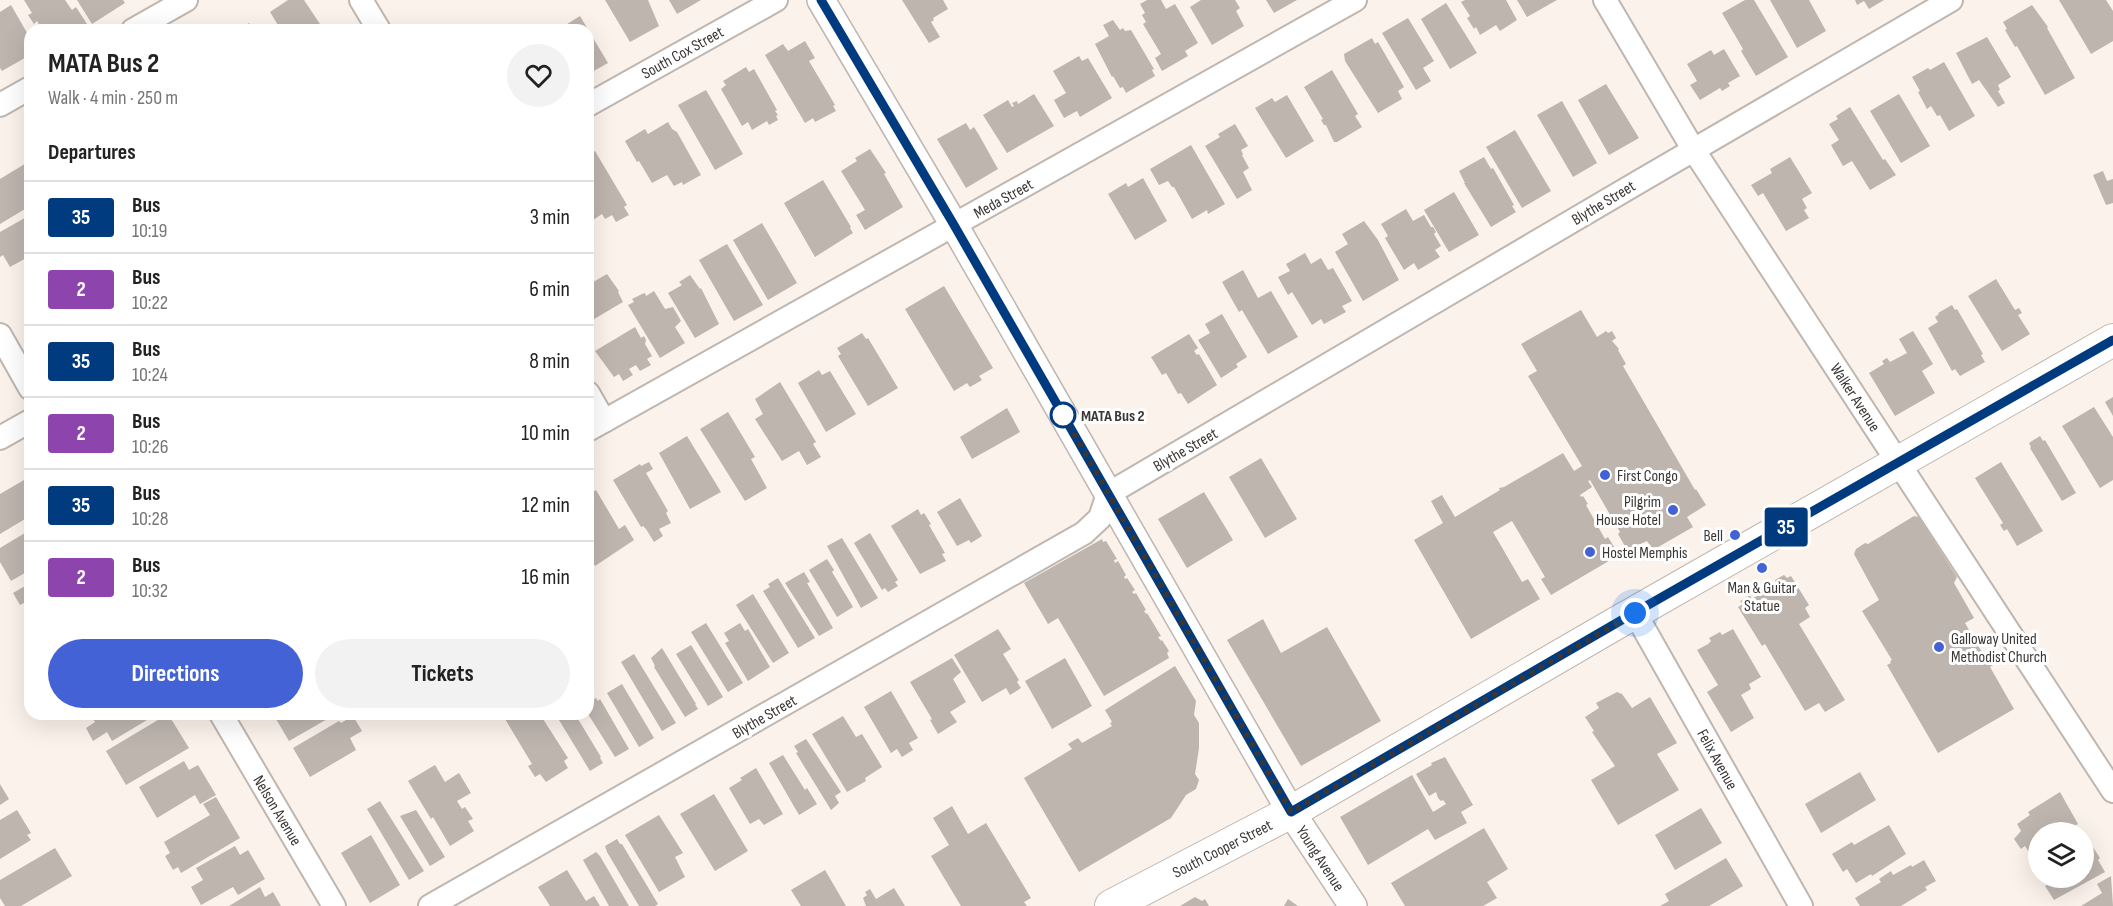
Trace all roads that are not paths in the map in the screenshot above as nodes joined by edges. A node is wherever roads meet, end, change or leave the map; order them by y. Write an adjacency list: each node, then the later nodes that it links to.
1 (186, 0): 8 (street)
2 (361, 0): 9 (street)
3 (776, 0): 11 (street, South Cox Street)
4 (821, 0): 14 (street, Young Avenue)
5 (1355, 0): 14 (street, Meda Street)
6 (1605, 0): 13 (street, Walker Avenue)
7 (1951, 0): 13 (street, Blythe Street)
8 (144, 24)
9 (375, 24)
10 (24, 91): 12 (street)
11 (594, 102)
12 (0, 105)
13 (1693, 149): 21 (street, Walker Avenue); 22 (street, Blythe Street)
14 (954, 225): 19 (street, Meda Street); 22 (street, Young Avenue)
15 (0, 335): 17 (street)
16 (2113, 340): 21 (main road, South Cooper Street)
17 (24, 377)
18 (24, 424): 20 (street)
19 (596, 425)
20 (0, 438)
21 (1899, 463): 23 (main road, South Cooper Street); 25 (street, Walker Avenue)
22 (1108, 494): 27 (street, Young Avenue); 29 (street, Blythe Street)
23 (1635, 613): 27 (main road, South Cooper Street); 32 (street, Felix Avenue)
24 (225, 720): 28 (street, Nelson Avenue)
25 (2104, 759): 26 (street, Walker Avenue)
26 (2113, 791)
27 (1291, 812): 30 (main road, South Cooper Street); 31 (street, Young Avenue)
28 (334, 906)
29 (430, 906)
30 (1111, 906)
31 (1353, 906)
32 (1801, 906)

